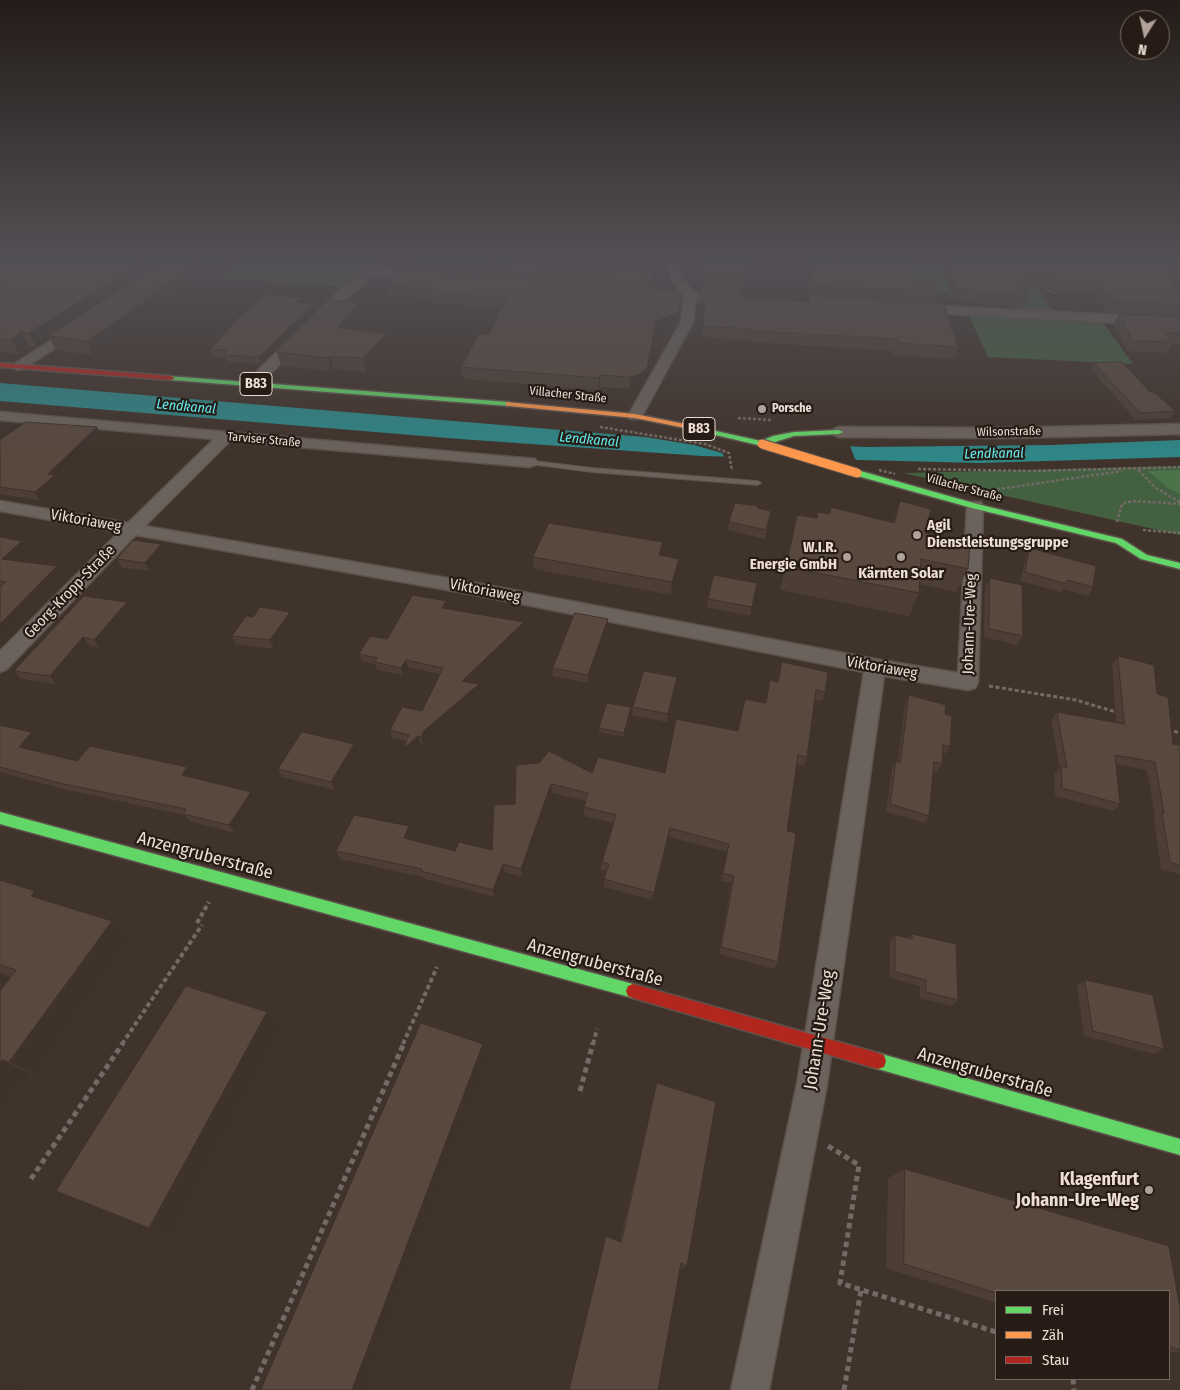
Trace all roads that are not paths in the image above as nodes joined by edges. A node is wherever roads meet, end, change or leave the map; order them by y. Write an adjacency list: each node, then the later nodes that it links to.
1 (80, 326): 5 (street)
2 (311, 326): 6 (street)
3 (686, 326): 8 (street)
4 (0, 364): 5 (main road, Villacher Straße / B83)
5 (18, 366): 6 (main road, Villacher Straße / B83)
6 (252, 384): 8 (main road, Villacher Straße / B83)
7 (0, 416): 13 (street, Tarviser Straße)
8 (635, 416): 9 (main road); 14 (main road, Villacher Straße / B83)
9 (735, 421)
10 (774, 423): 12 (main road)
11 (1180, 429): 12 (street, Wilsonstraße)
12 (839, 432): 14 (main road)
13 (226, 436): 15 (street, Tarviser Straße); 19 (street, Georg-Kropp-Straße)
14 (762, 444): 17 (main road, Villacher Straße / B83, bridge)
15 (529, 462): 16 (lane)
16 (757, 483)
17 (977, 498): 21 (main road, Villacher Straße / B83); 25 (street, Johann-Ure-Weg)
18 (0, 506): 19 (street, Viktoriaweg)
19 (132, 529): 23 (street, Georg-Kropp-Straße); 24 (street, Viktoriaweg)
20 (1138, 533): 21 (main road, Villacher Straße / B83)
21 (1119, 541): 22 (main road, Villacher Straße / B83)
22 (1180, 566)
23 (0, 664)
24 (874, 667): 25 (street, Viktoriaweg); 27 (street, Johann-Ure-Weg)
25 (968, 682)
26 (0, 818): 27 (main road, Anzengruberstraße)
27 (818, 1043): 28 (main road, Anzengruberstraße); 29 (street, Johann-Ure-Weg)
28 (1180, 1147)
29 (750, 1390)

